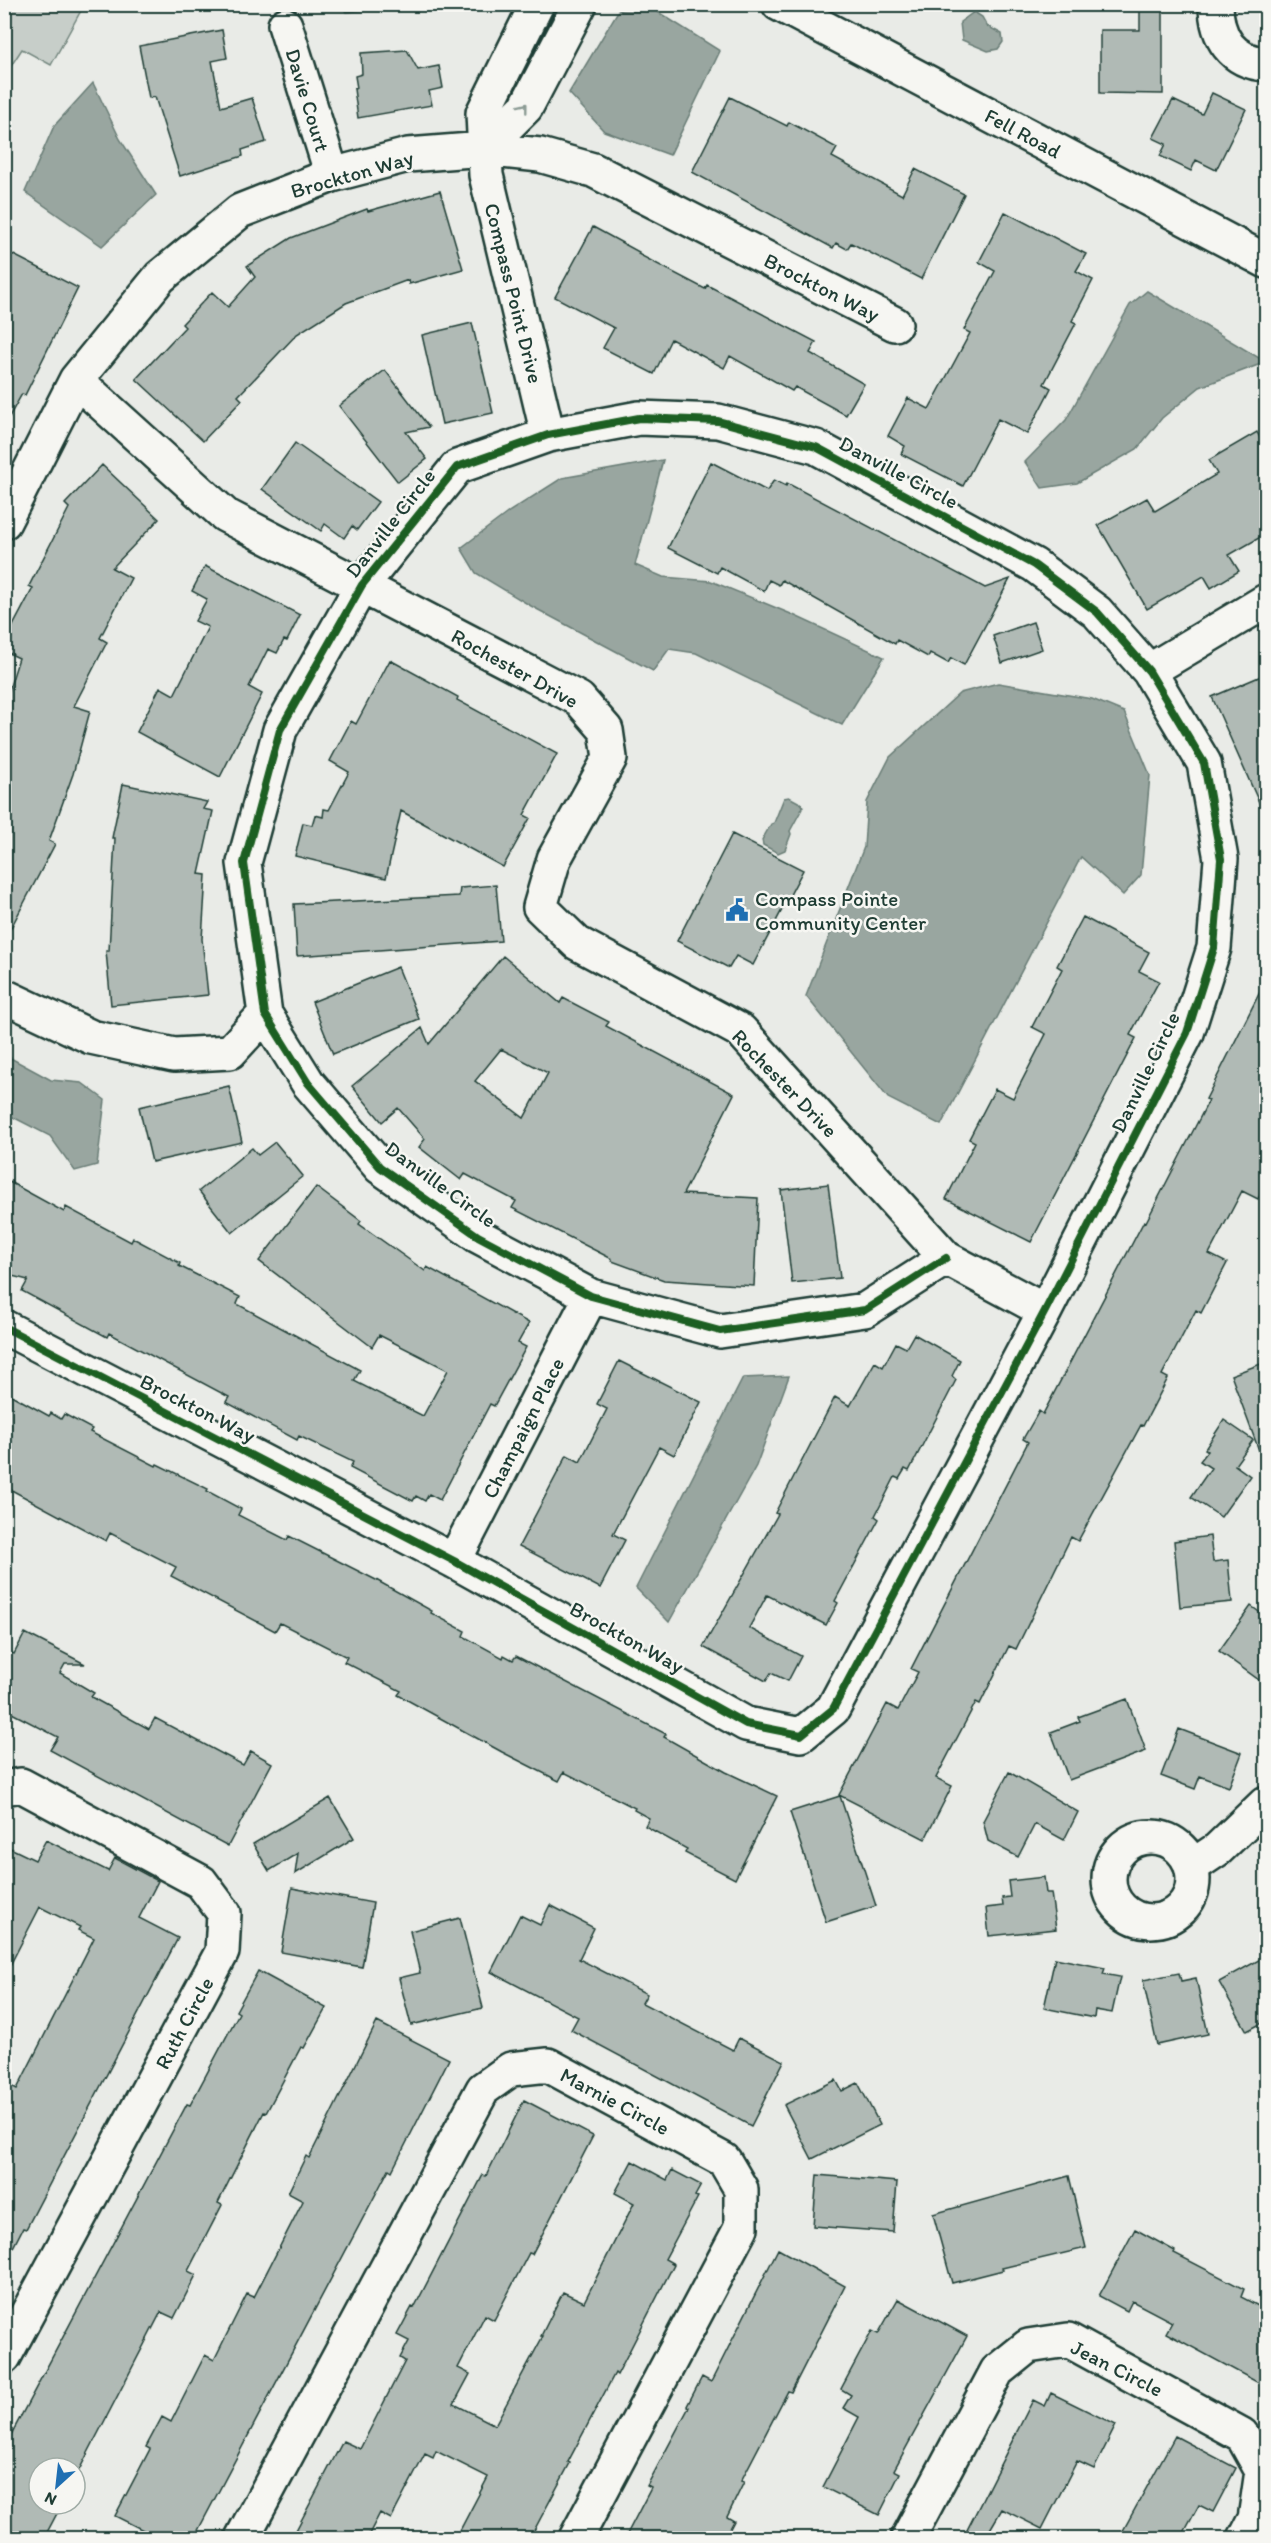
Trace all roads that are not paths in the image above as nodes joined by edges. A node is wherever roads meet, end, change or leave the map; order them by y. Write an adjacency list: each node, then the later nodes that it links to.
1 (580, 4): 6 (street)
2 (779, 4): 10 (street, Fell Road)
3 (1216, 4): 7 (street)
4 (532, 14): 6 (street); 8 (street, Compass Point Drive)
5 (285, 26): 9 (street, Davie Court)
6 (561, 42): 8 (street, one-way to 6)
7 (1266, 64)
8 (484, 149): 9 (street, Brockton Way); 11 (street, Brockton Way); 13 (street, Compass Point Drive)
9 (332, 176): 12 (street, Brockton Way)
10 (1266, 261)
11 (895, 324)
12 (76, 380): 14 (street, Brockton Way); 15 (street, Rochester Drive)
13 (548, 435): 15 (street, Danville Circle); 17 (street, Danville Circle)
14 (4, 522)
15 (362, 585): 19 (street, Danville Circle); 20 (street, Rochester Drive)
16 (1266, 601): 17 (street)
17 (1149, 671): 22 (street, Danville Circle)
18 (4, 996): 19 (street)
19 (265, 1014): 21 (street, Danville Circle)
20 (946, 1258): 21 (street, Danville Circle); 22 (street, Rochester Drive)
21 (591, 1296): 24 (street, Champaign Place)
22 (1045, 1311): 24 (street, Brockton Way)
23 (4, 1327): 24 (street, Brockton Way)
24 (454, 1561)
25 (4, 1788): 28 (street, Ruth Circle)
26 (1266, 1803): 27 (street)
27 (1191, 1867)
28 (4, 2357)
29 (242, 2538): 30 (street, Marnie Circle)
30 (576, 2538)
31 (908, 2538): 32 (street, Jean Circle)
32 (1245, 2538)

